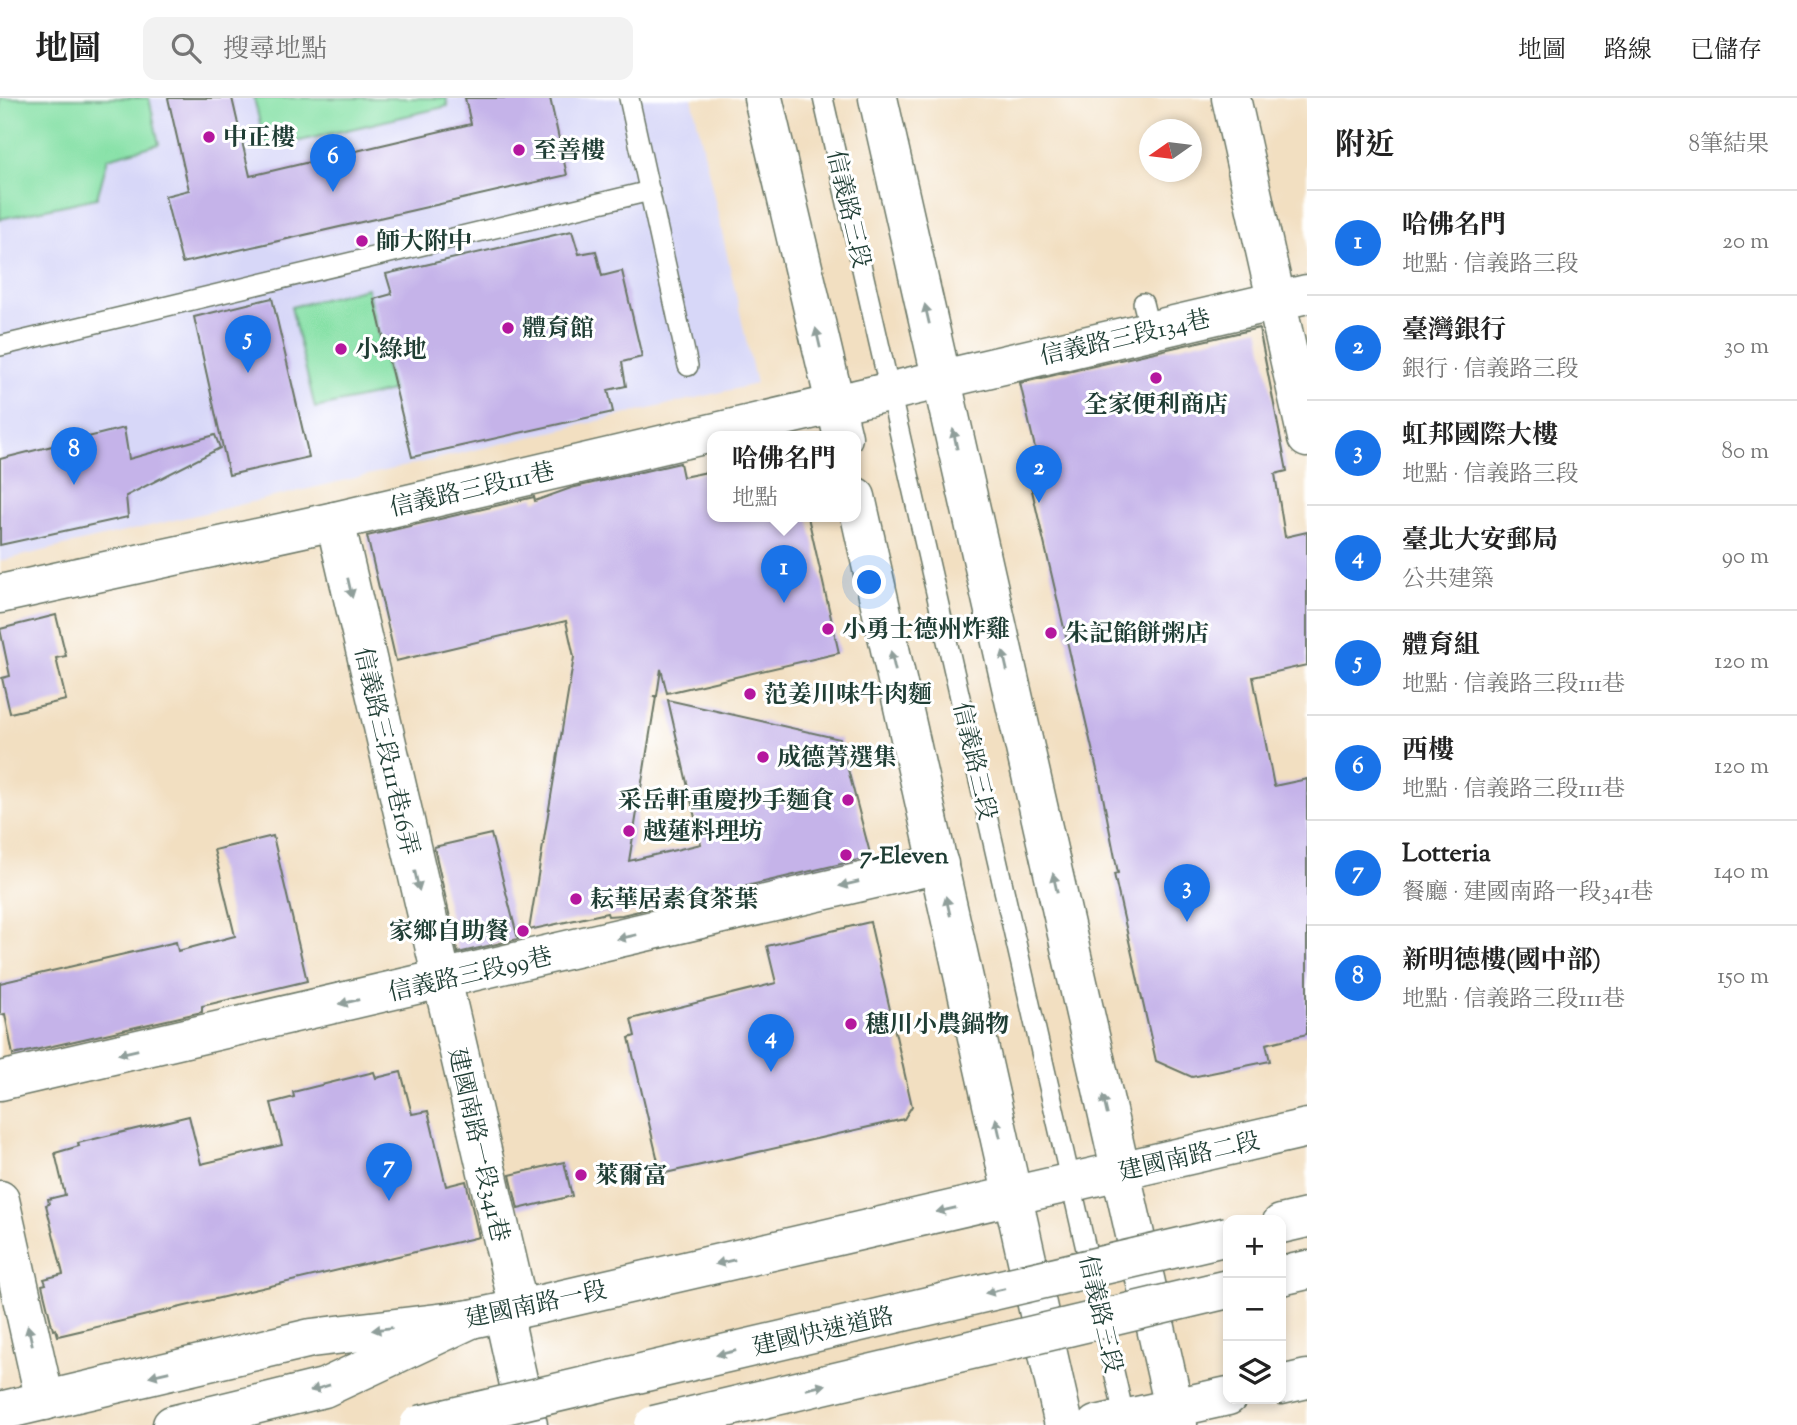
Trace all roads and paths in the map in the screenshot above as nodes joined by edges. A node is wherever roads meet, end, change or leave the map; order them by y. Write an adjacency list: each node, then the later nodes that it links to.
1 (629, 98): 6 (lane)
2 (763, 98): 12 (main road, one-way to 2)
3 (823, 98): 11 (lane, 信義路三段)
4 (877, 98): 10 (main road, 信義路三段, one-way to 4)
5 (1231, 98): 7 (main road)
6 (650, 191): 8 (lane); 9 (lane)
7 (1291, 298): 10 (main road, 信義路三段134巷); 14 (main road)
8 (0, 346)
9 (688, 366)
10 (943, 380): 11 (main road, 信義路三段111巷); 23 (main road, 信義路三段, one-way to 10)
11 (892, 392): 12 (main road, 信義路三段111巷); 24 (lane, 信義路三段)
12 (839, 420): 13 (main road, 信義路三段111巷)
13 (784, 431)
14 (1307, 438)
15 (707, 446): 17 (main road, 信義路三段111巷)
16 (861, 519): 19 (main road, one-way to 16)
17 (335, 521): 18 (main road, 信義路三段111巷); 20 (main road, 信義路三段111巷16弄, one-way to 20)
18 (0, 594)
19 (939, 864): 20 (main road, 信義路三段99巷, one-way to 20); 25 (main road, one-way to 19)
20 (440, 981): 21 (main road, 信義路三段99巷, one-way to 21); 33 (main road, 建國南路一段341巷)
21 (0, 1081)
22 (1307, 1128): 23 (main road, 建國南路二段)
23 (1120, 1172): 24 (main road, 建國南路二段); 39 (main road, 信義路三段)
24 (1070, 1182): 25 (main road, 建國南路一段); 40 (lane, 信義路三段)
25 (1013, 1195): 33 (main road, 建國南路一段, one-way to 33); 45 (main road)
26 (0, 1200): 37 (main road, one-way to 26)
27 (1307, 1218): 28 (main road)
28 (1286, 1223)
29 (1223, 1237): 42 (main road, 建國快速道路, one-way to 42, bridge)
30 (1307, 1270): 31 (main road)
31 (1286, 1275)
32 (1223, 1290): 44 (main road, one-way to 32, bridge)
33 (498, 1313): 37 (main road, 建國南路一段, one-way to 37); 41 (main road, one-way to 41); 43 (main road, 建國南路一段341巷)
34 (1307, 1379): 35 (main road)
35 (1286, 1384)
36 (1223, 1398): 39 (main road)
37 (45, 1401): 38 (main road, 建國南路一段)
38 (0, 1411)
39 (1176, 1417): 40 (main road)
40 (1116, 1423)
41 (172, 1425)
42 (419, 1425)
43 (528, 1425)
44 (654, 1425)
45 (1064, 1425)

